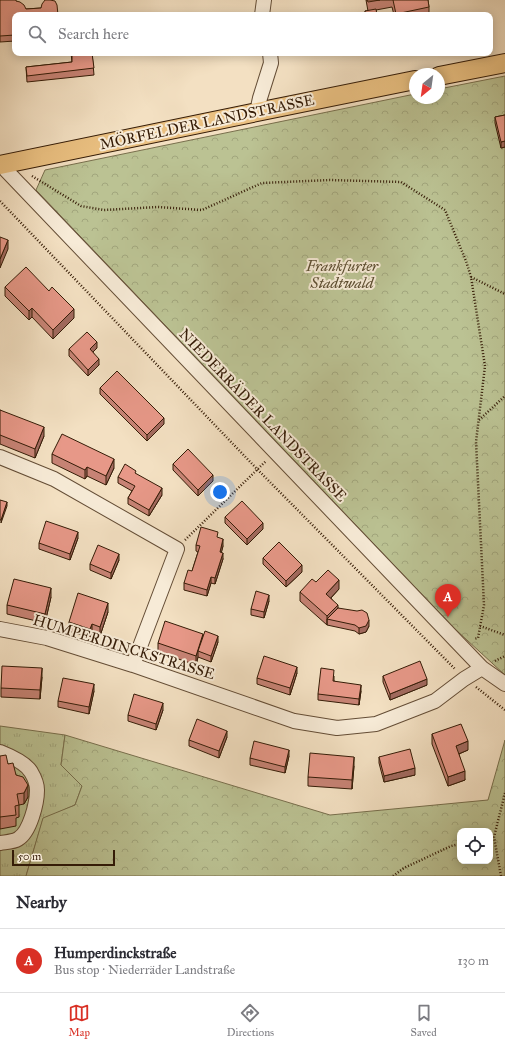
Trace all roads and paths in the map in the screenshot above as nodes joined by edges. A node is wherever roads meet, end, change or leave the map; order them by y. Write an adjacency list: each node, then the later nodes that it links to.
1 (264, 0): 2 (street)
2 (262, 12)
3 (270, 56): 7 (street)
4 (505, 62): 5 (main road)
5 (445, 75)
6 (409, 81): 7 (main road, MÖRFELDER LANDSTRASSE)
7 (257, 112): 8 (main road, MÖRFELDER LANDSTRASSE)
8 (0, 165): 22 (street, NIEDERRÄDER LANDSTRASSE)
9 (34, 177): 11 (path)
10 (0, 201): 17 (path)
11 (471, 277): 12 (path); 14 (path)
12 (505, 294)
13 (505, 396): 14 (path)
14 (479, 420): 20 (path)
15 (0, 457): 18 (street)
16 (269, 458): 17 (path)
17 (257, 469): 18 (path); 23 (path)
18 (177, 549): 21 (street)
19 (0, 629): 21 (street, HUMPERDINCKSTRASSE)
20 (505, 635)
21 (133, 665): 23 (street, HUMPERDINCKSTRASSE)
22 (482, 668): 23 (street, HUMPERDINCKSTRASSE); 24 (street, NIEDERRÄDER LANDSTRASSE)
23 (464, 679): 25 (path)
24 (505, 684)
25 (505, 710)
26 (0, 752): 29 (street)
27 (505, 792): 28 (path)
28 (494, 837): 32 (path)
29 (0, 843)
30 (457, 845): 31 (path)
31 (393, 876)
32 (501, 876)

